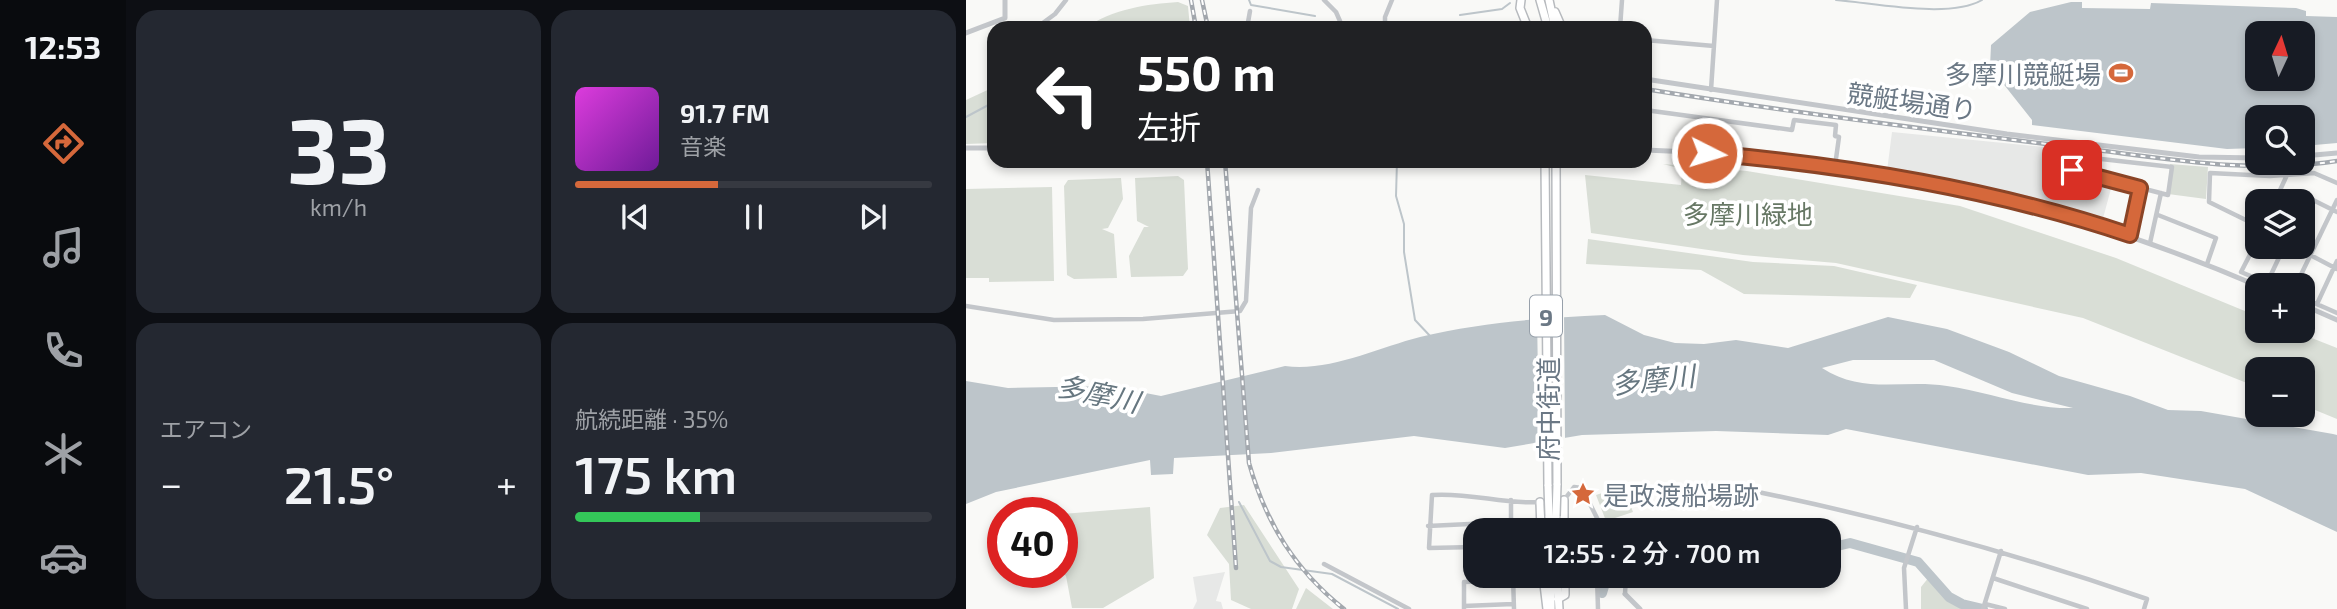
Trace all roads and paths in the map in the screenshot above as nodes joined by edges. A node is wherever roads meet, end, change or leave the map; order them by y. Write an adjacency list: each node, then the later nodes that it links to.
1 (1005, 0): 11 (street)
2 (1066, 0): 12 (street)
3 (1324, 0): 14 (street)
4 (1392, 0): 15 (street)
5 (1521, 0): 16 (main road)
6 (1540, 0): 17 (main road)
7 (1622, 0): 20 (street)
8 (1717, 0): 24 (street)
9 (1551, 2): 18 (main road); 19 (main road)
10 (1250, 11): 13 (street)
11 (1005, 21)
12 (1046, 21)
13 (1248, 21)
14 (1340, 21)
15 (1385, 21)
16 (1525, 21)
17 (1546, 21)
18 (1554, 21)
19 (1559, 21)
20 (1620, 21)
21 (987, 28): 22 (street)
22 (966, 33)
23 (1652, 41): 24 (street)
24 (1714, 46): 26 (street)
25 (1652, 80): 26 (street, 競艇場通り)
26 (1710, 90): 28 (street, 競艇場通り)
27 (1652, 111): 36 (street)
28 (2067, 142): 33 (street); 35 (street, 競艇場通り)
29 (966, 148): 30 (street)
30 (987, 148)
31 (1652, 150): 36 (street)
32 (2337, 153): 34 (street)
33 (2066, 155): 43 (street); 46 (street)
34 (2315, 155)
35 (2245, 158)
36 (1835, 166): 52 (street)
37 (1545, 168): 71 (main road, 府中街道 / 9, bridge)
38 (1556, 168): 71 (main road, 府中街道 / 9, bridge)
39 (2315, 173): 42 (street)
40 (2245, 174): 51 (street)
41 (2287, 175): 44 (street)
42 (2337, 183)
43 (2140, 188): 46 (street); 52 (street)
44 (2281, 189)
45 (1258, 190): 63 (street)
46 (2161, 193): 50 (street)
47 (2337, 200): 49 (street)
48 (2315, 202): 49 (street)
49 (2335, 211): 54 (street)
50 (2158, 215): 53 (street); 58 (street)
51 (2245, 220)
52 (2130, 235): 53 (street)
53 (2150, 243): 58 (street)
54 (2315, 248)
55 (2315, 257): 59 (street)
56 (2248, 259): 60 (street)
57 (2337, 261): 59 (street)
58 (2207, 264): 61 (street)
59 (2335, 269): 62 (street)
60 (2245, 274)
61 (2245, 280)
62 (2317, 304): 65 (street)
63 (966, 306)
64 (2315, 310): 66 (street)
65 (2337, 313)
66 (2337, 320)
67 (1723, 485): 78 (street)
68 (1511, 500): 70 (street); 72 (street); 77 (street)
69 (1564, 500): 70 (street); 74 (main road); 75 (street)
70 (1541, 502): 73 (main road)
71 (1553, 516)
72 (1511, 518)
73 (1541, 518)
74 (1564, 518)
75 (1597, 518)
76 (1463, 525): 77 (street)
77 (1428, 526): 79 (street)
78 (1917, 527): 80 (street); 101 (street)
79 (1463, 547)
80 (2001, 551): 82 (street); 104 (street)
81 (1324, 564): 96 (street)
82 (1993, 579): 93 (street); 103 (street)
83 (1464, 588): 94 (street)
84 (1513, 588): 95 (street)
85 (1545, 588): 97 (main road)
86 (1550, 588): 97 (main road)
87 (1558, 588): 92 (main road)
88 (1565, 588): 92 (main road)
89 (1597, 588): 99 (street)
90 (1625, 588): 91 (street)
91 (1625, 594): 100 (street)
92 (1558, 599): 98 (main road)
93 (1984, 606): 102 (street)
94 (1464, 607): 95 (street)
95 (1513, 607)
96 (1409, 609)
97 (1549, 609)
98 (1559, 609)
99 (1598, 609)
100 (1640, 609)
101 (1906, 609)
102 (2005, 609)
103 (2087, 609)
104 (2144, 609)

